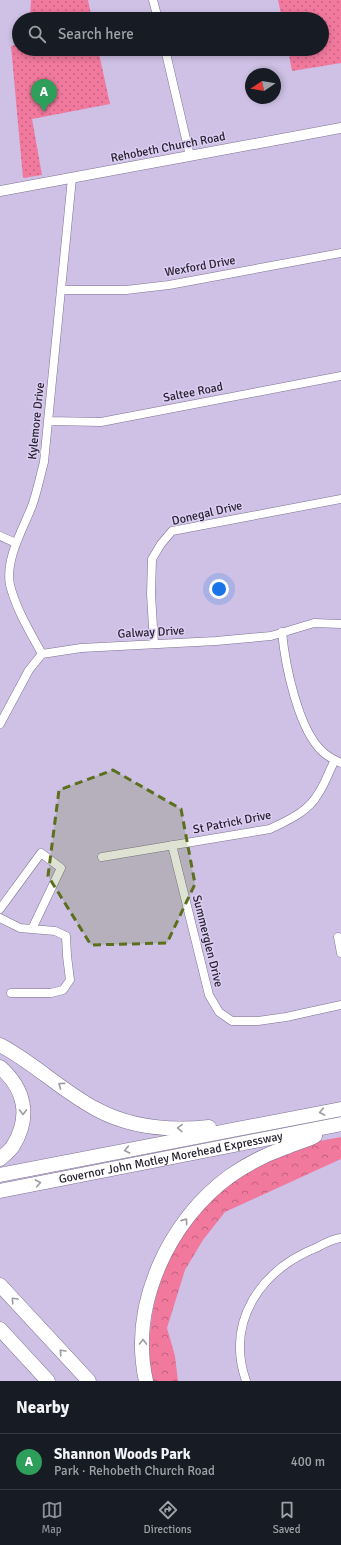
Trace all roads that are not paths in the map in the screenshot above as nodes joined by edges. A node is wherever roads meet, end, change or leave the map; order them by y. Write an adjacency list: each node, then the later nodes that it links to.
1 (153, 0): 2 (street)
2 (156, 12)
3 (167, 56): 5 (street)
4 (341, 128): 5 (street, Rehobeth Church Road)
5 (190, 156): 6 (street, Rehobeth Church Road)
6 (72, 178): 7 (street, Rehobeth Church Road); 9 (street, Kylemore Drive)
7 (0, 191)
8 (341, 252): 9 (street, Wexford Drive)
9 (62, 290): 11 (street, Kylemore Drive)
10 (341, 376): 11 (street, Saltee Road)
11 (49, 421): 14 (street, Kylemore Drive)
12 (341, 499): 17 (street, Donegal Drive)
13 (0, 536): 14 (street)
14 (16, 543): 18 (street, Kylemore Drive)
15 (341, 624): 16 (street, Galway Drive)
16 (282, 632): 17 (street, Galway Drive); 20 (street)
17 (154, 644): 18 (street, Galway Drive)
18 (42, 654): 19 (street)
19 (0, 724)
20 (338, 762): 21 (street, St Patrick Drive)
21 (172, 845): 22 (street, St Patrick Drive); 29 (street, Summerglen Drive)
22 (102, 857)
23 (0, 909): 25 (street)
24 (0, 918): 25 (street)
25 (32, 929): 28 (street)
26 (338, 937): 27 (street)
27 (341, 953)
28 (11, 993)
29 (341, 1005)
30 (0, 1045): 33 (highway, one-way to 30)
31 (0, 1067): 35 (highway, one-way to 35)
32 (341, 1108): 33 (highway, Governor John Motley Morehead Expressway, one-way to 33)
33 (303, 1116): 36 (highway, Governor John Motley Morehead Expressway, one-way to 36)
34 (335, 1125): 37 (highway, Governor John Motley Morehead Expressway, one-way to 34); 43 (highway, one-way to 34)
35 (0, 1159)
36 (0, 1175)
37 (0, 1191)
38 (341, 1238): 44 (street)
39 (0, 1285): 42 (highway, one-way to 39)
40 (0, 1329): 41 (highway)
41 (48, 1381)
42 (89, 1381)
43 (146, 1381)
44 (246, 1381)

